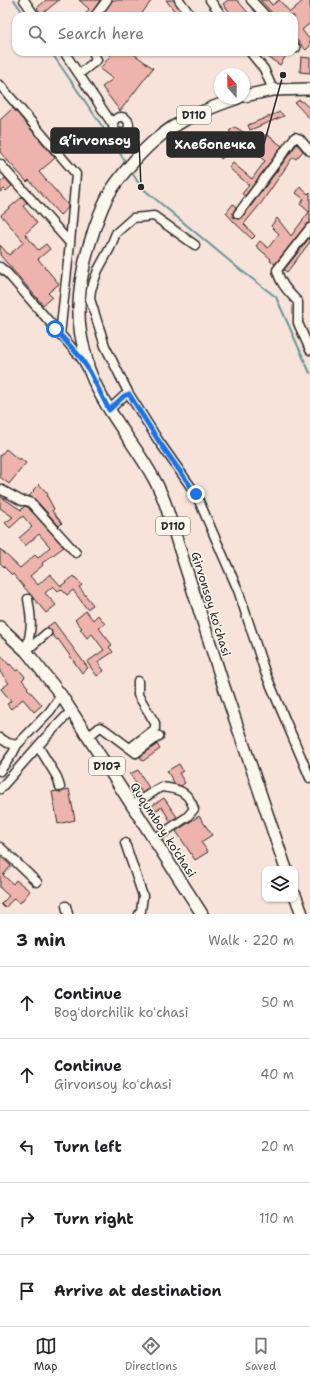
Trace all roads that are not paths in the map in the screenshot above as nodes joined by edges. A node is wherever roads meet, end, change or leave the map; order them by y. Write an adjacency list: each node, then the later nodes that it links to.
1 (24, 0): 6 (street)
2 (107, 0): 7 (street)
3 (179, 0): 8 (street)
4 (210, 0): 9 (street)
5 (251, 0): 10 (street)
6 (32, 12)
7 (98, 12)
8 (189, 12)
9 (219, 12)
10 (262, 12)
11 (68, 56): 14 (street)
12 (95, 56): 14 (street)
13 (253, 56): 17 (street)
14 (79, 74): 20 (street)
15 (0, 85): 25 (street)
16 (310, 89): 17 (main road)
17 (273, 90): 18 (main road)
18 (250, 95)
19 (220, 104): 30 (main road, Girvonsoy koʻchasi / D110)
20 (113, 125)
21 (310, 151): 23 (street)
22 (0, 164): 25 (street)
23 (238, 214)
24 (310, 228): 29 (street)
25 (70, 243): 28 (street)
26 (195, 245): 31 (street)
27 (0, 268): 28 (street)
28 (60, 335): 30 (street)
29 (310, 350)
30 (90, 372): 32 (main road, Girvonsoy koʻchasi / D110)
31 (129, 394): 32 (street); 49 (street)
32 (109, 410): 56 (main road, Girvonsoy koʻchasi / D110)
33 (0, 489): 34 (street)
34 (76, 553)
35 (28, 599): 38 (street)
36 (0, 627): 38 (main road, Ququmboy ko'chasi / D107)
37 (47, 633): 38 (street)
38 (26, 651): 40 (main road, Ququmboy ko'chasi / D107)
39 (138, 681): 47 (street)
40 (61, 695): 41 (main road, Ququmboy ko'chasi / D107); 45 (street)
41 (71, 711): 42 (main road, Ququmboy ko'chasi / D107); 46 (street)
42 (88, 736): 47 (street); 52 (main road, Ququmboy ko'chasi / D107)
43 (159, 736): 47 (street)
44 (0, 738): 45 (street)
45 (17, 744): 48 (street)
46 (38, 746): 50 (street); 51 (street)
47 (130, 748)
48 (0, 771)
49 (310, 778)
50 (60, 787)
51 (0, 789)
52 (132, 806): 53 (main road, Ququmboy ko'chasi / D107); 53 (street)
53 (154, 839): 60 (main road, Ququmboy ko'chasi / D107)
54 (125, 842): 59 (street)
55 (0, 847): 57 (street)
56 (285, 866)
57 (37, 882)
58 (298, 902): 61 (main road)
59 (139, 914)
60 (202, 914)
61 (302, 914)

